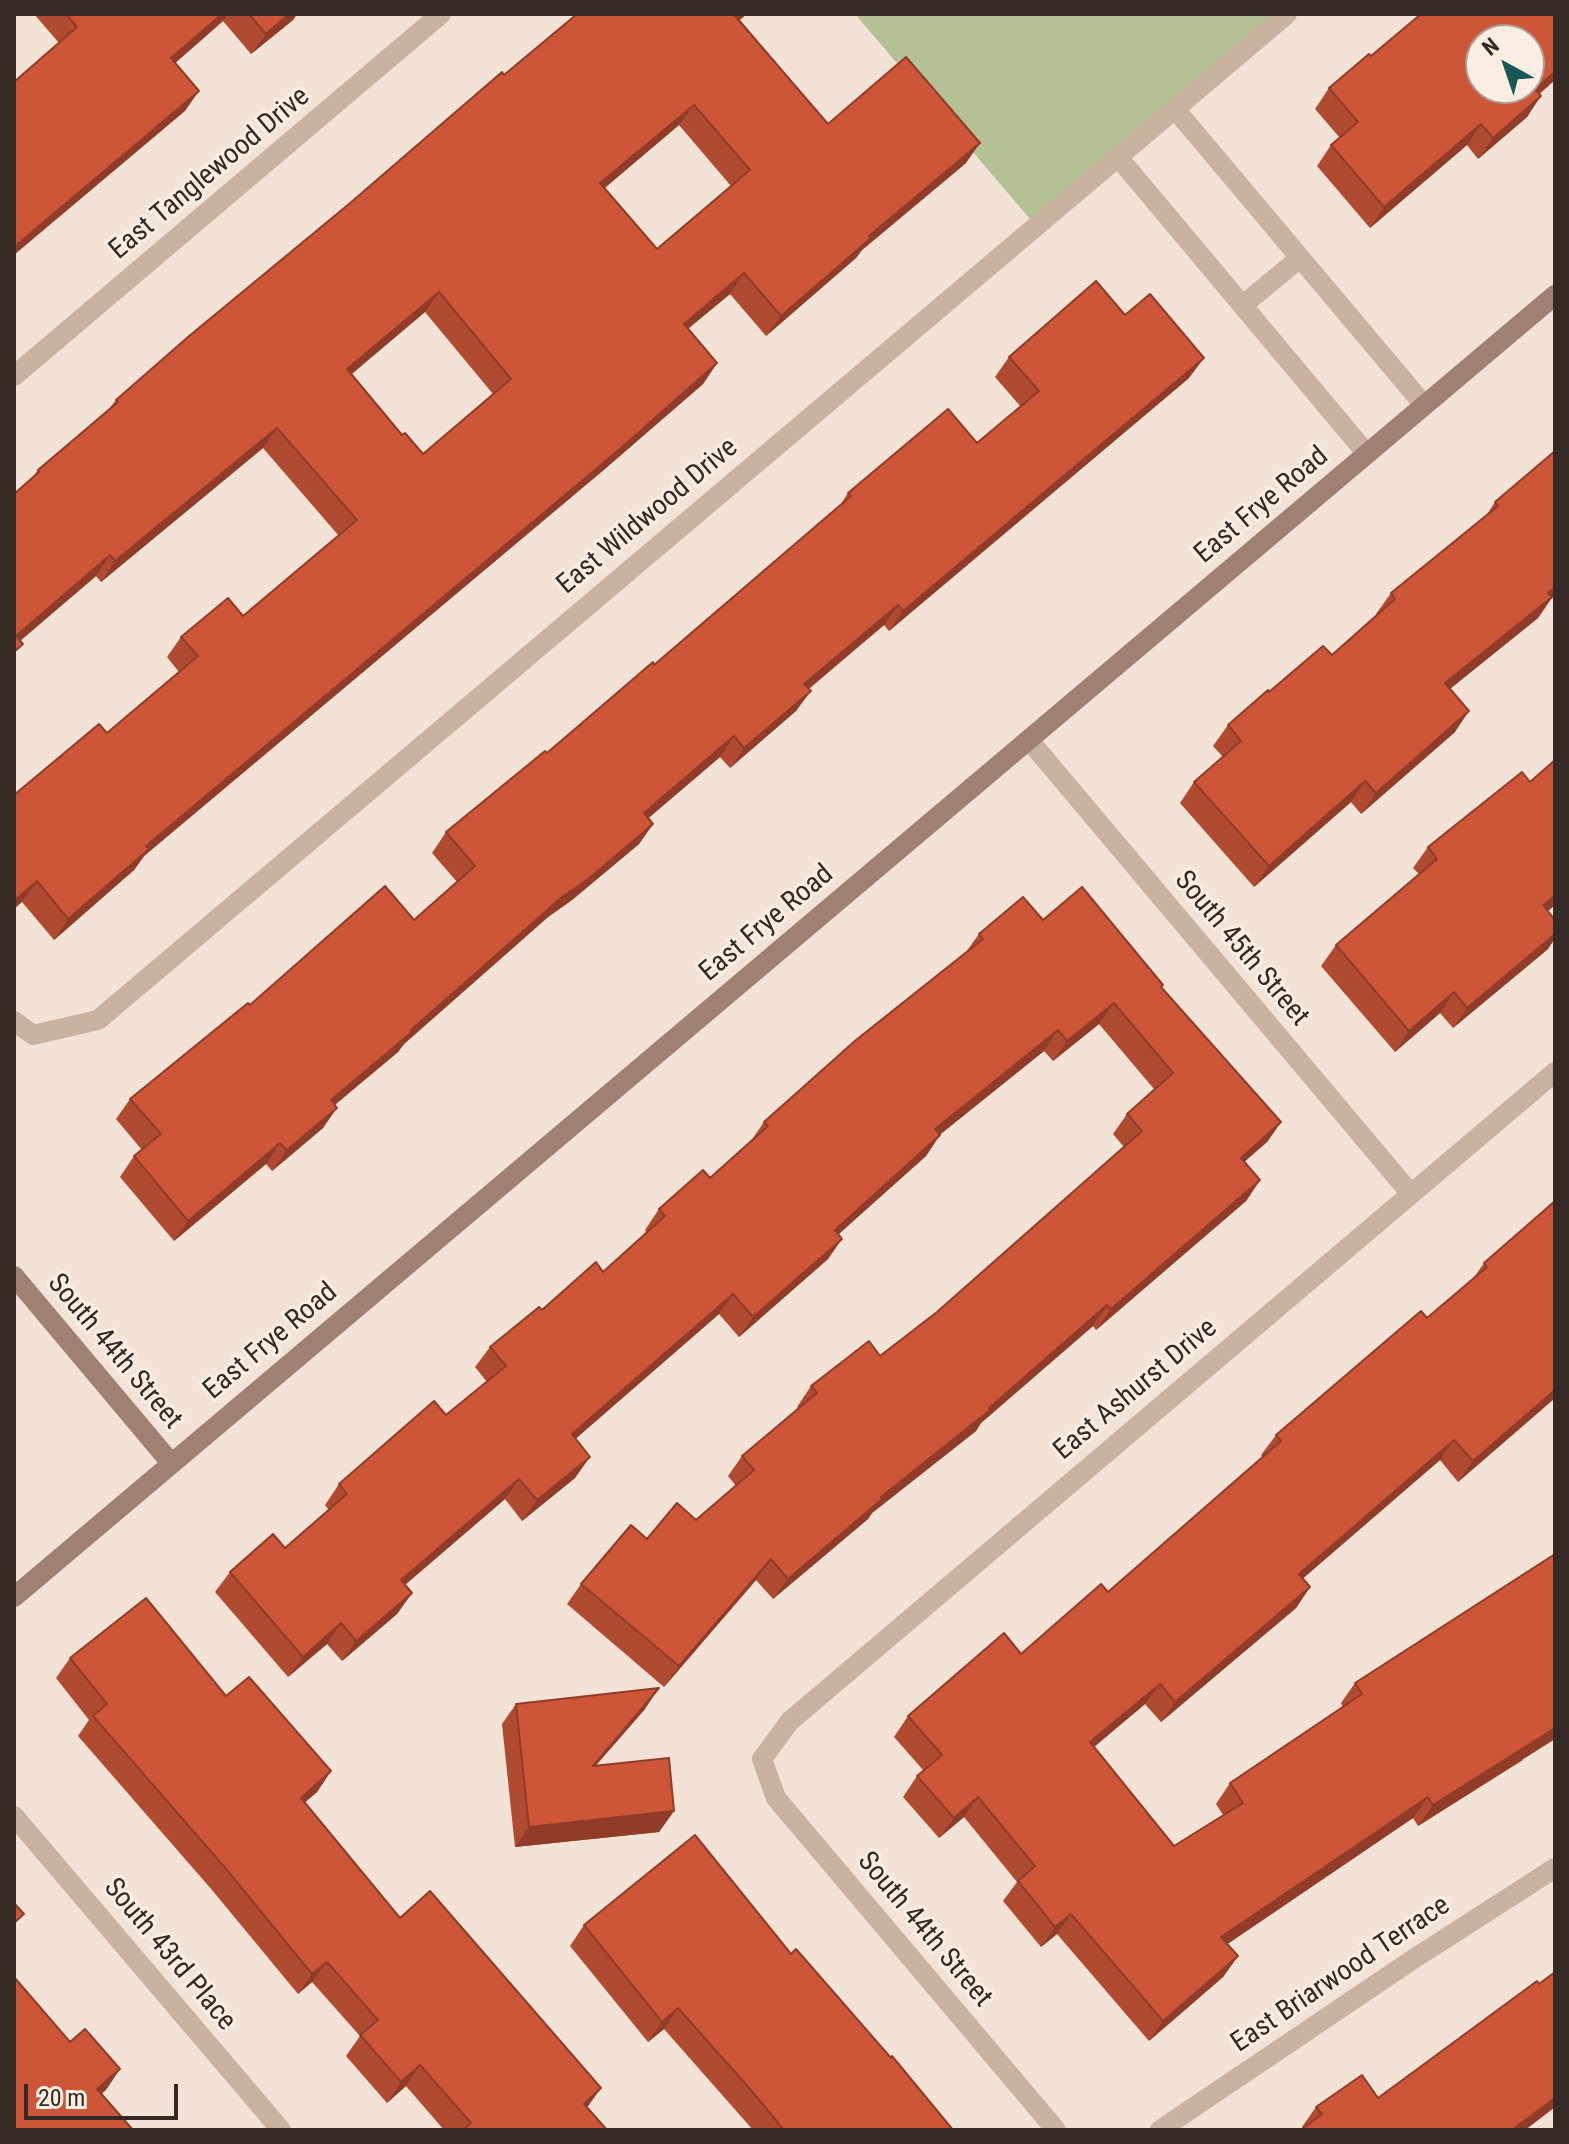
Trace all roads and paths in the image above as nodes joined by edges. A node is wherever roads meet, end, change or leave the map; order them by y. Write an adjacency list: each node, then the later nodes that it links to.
1 (441, 14): 8 (street, East Tanglewood Drive)
2 (1287, 14): 3 (street, East Wildwood Drive)
3 (1175, 109): 4 (street, East Wildwood Drive); 5 (street)
4 (1118, 157): 7 (street); 12 (street, East Wildwood Drive)
5 (1300, 258): 7 (street); 9 (street)
6 (1555, 295): 9 (street, East Frye Road)
7 (1243, 305): 10 (street)
8 (14, 376)
9 (1424, 405): 10 (street, East Frye Road)
10 (1367, 454): 11 (street, East Frye Road)
11 (1029, 740): 14 (street, South 45th Street); 16 (street, East Frye Road)
12 (14, 1021)
13 (1555, 1072): 14 (street, East Ashurst Drive)
14 (1411, 1194): 18 (street, East Ashurst Drive)
15 (14, 1276): 16 (street, South 44th Street)
16 (171, 1463): 17 (street, East Frye Road)
17 (14, 1597)
18 (762, 1759): 22 (street, South 44th Street)
19 (14, 1816): 21 (street, South 43rd Place)
20 (1555, 1868): 23 (street, East Briarwood Terrace)
21 (281, 2130)
22 (1056, 2130)
23 (1160, 2130)

